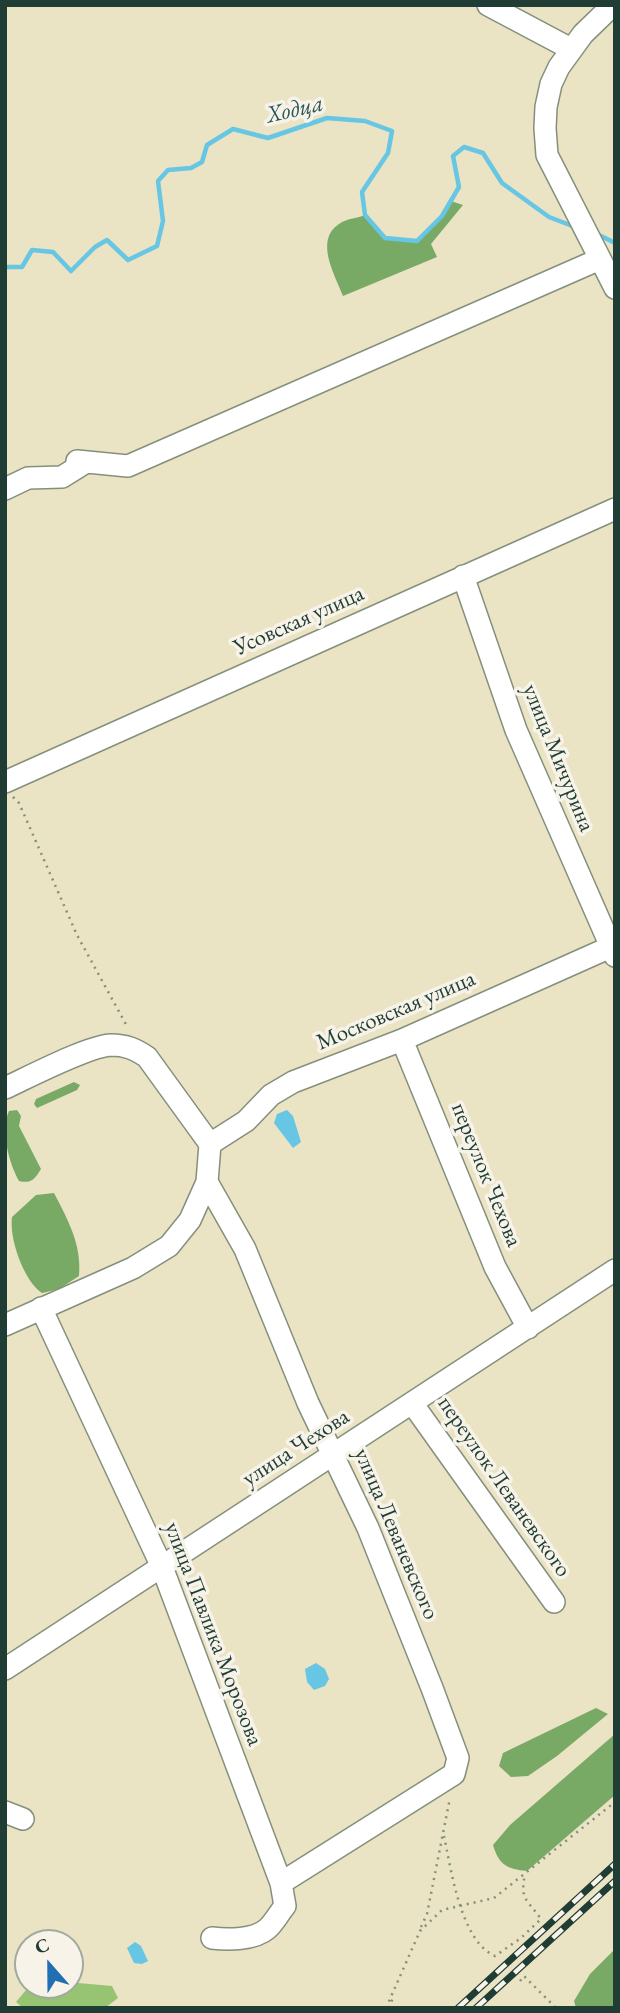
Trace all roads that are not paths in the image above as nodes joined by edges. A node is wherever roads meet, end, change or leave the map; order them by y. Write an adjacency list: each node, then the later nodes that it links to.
1 (488, 5): 3 (street)
2 (613, 5): 3 (street)
3 (571, 49): 4 (street)
4 (595, 250): 5 (street); 6 (street)
5 (615, 288)
6 (5, 489)
7 (615, 509): 8 (street, Усовская улица)
8 (463, 576): 9 (street, Усовская улица); 10 (street, улица Мичурина)
9 (7, 788)
10 (613, 949): 11 (street, Московская улица)
11 (402, 1040): 13 (street, Московская улица); 18 (street, переулок Чехова)
12 (5, 1088): 13 (street)
13 (210, 1144): 14 (street)
14 (207, 1182): 16 (street); 20 (street, улица Леваневского)
15 (615, 1270): 18 (street, улица Чехова)
16 (41, 1308): 17 (street); 21 (street, улица Павлика Морозова)
17 (5, 1325)
18 (528, 1328): 19 (street, улица Чехова)
19 (412, 1403): 20 (street, улица Чехова); 22 (street, переулок Леваневского)
20 (334, 1455): 21 (street, улица Чехова); 24 (street, улица Леваневского)
21 (162, 1567): 23 (street, улица Чехова); 24 (street, улица Павлика Морозова)
22 (554, 1602)
23 (5, 1670)
24 (281, 1883): 25 (street, улица Павлика Морозова)
25 (212, 1938)

